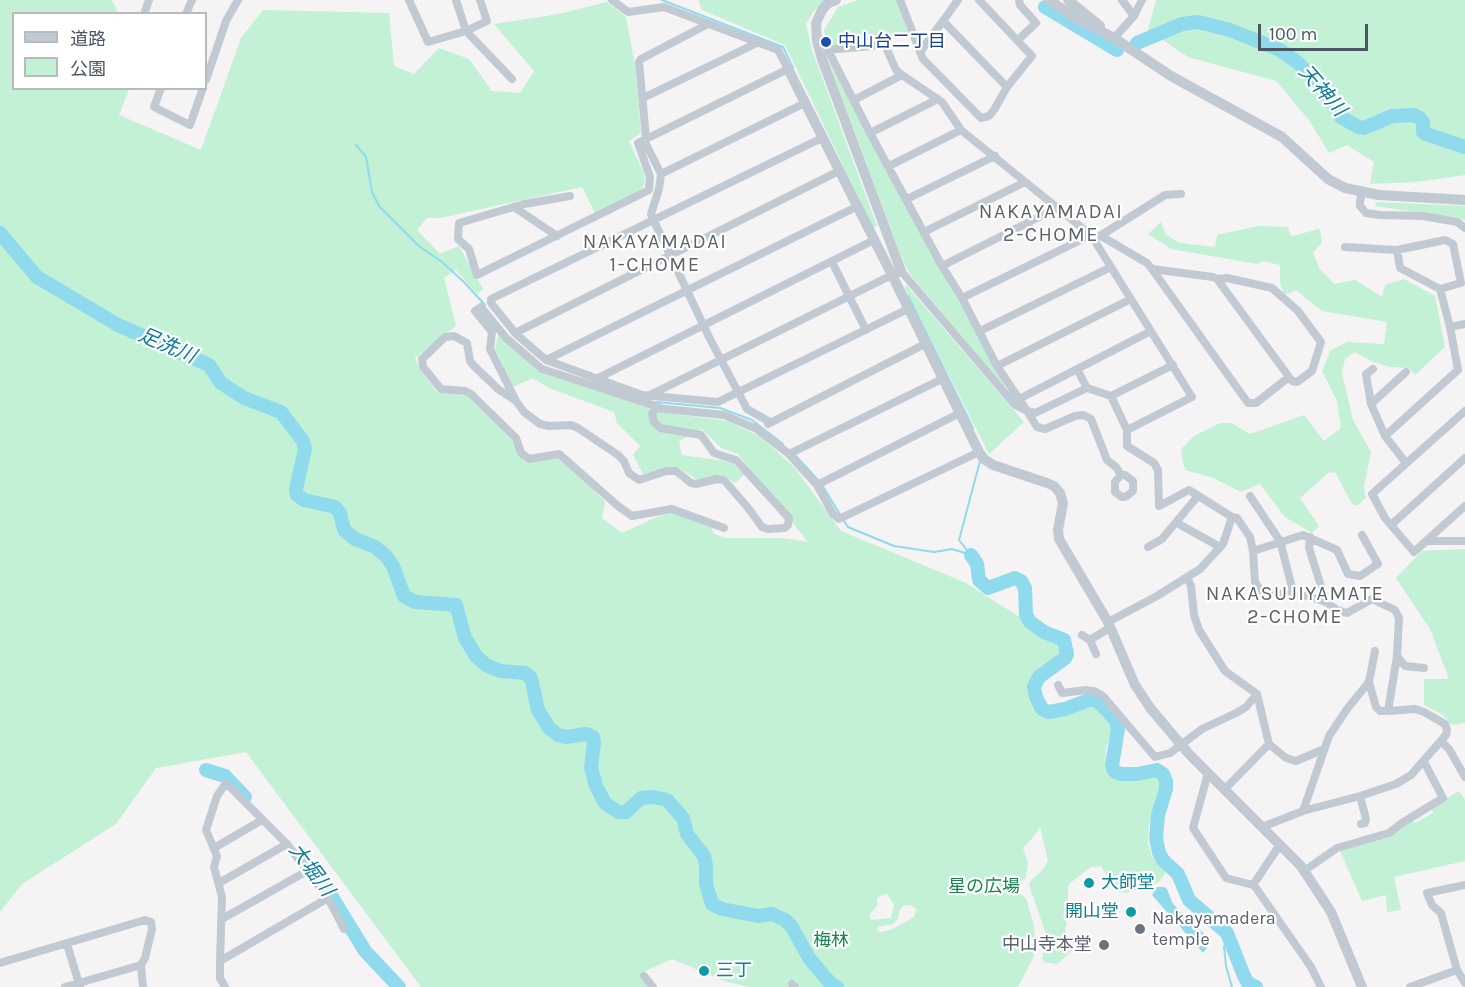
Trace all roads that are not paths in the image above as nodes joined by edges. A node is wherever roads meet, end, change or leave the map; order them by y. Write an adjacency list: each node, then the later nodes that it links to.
1 (238, 0): 26 (street)
2 (409, 0): 18 (street)
3 (456, 0): 18 (street)
4 (480, 0): 18 (street)
5 (612, 0): 17 (street)
6 (836, 0): 22 (street)
7 (900, 0): 23 (street)
8 (958, 0): 16 (street)
9 (978, 0): 20 (street)
10 (1019, 0): 20 (street)
11 (1049, 0): 19 (street)
12 (1068, 0): 19 (street)
13 (1122, 0): 15 (street)
14 (1142, 0): 15 (street)
15 (1134, 16): 19 (street)
16 (943, 21): 23 (street); 28 (street)
17 (708, 24): 21 (street); 31 (street)
18 (466, 31): 27 (street)
19 (1114, 38): 45 (street)
20 (1018, 40): 28 (street)
21 (757, 43): 24 (street); 31 (street)
22 (824, 50): 25 (street); 33 (street); 65 (street)
23 (920, 52): 28 (street)
24 (788, 69): 34 (street); 38 (street)
25 (902, 75): 32 (street); 33 (street)
26 (207, 77)
27 (512, 79)
28 (1007, 87)
29 (159, 90): 30 (street)
30 (201, 90)
31 (643, 99): 38 (street)
32 (938, 99): 35 (street); 36 (street)
33 (854, 100): 36 (street)
34 (805, 103): 37 (street); 42 (street)
35 (961, 130): 39 (street); 40 (street)
36 (870, 133): 40 (street)
37 (822, 138): 41 (street); 52 (street)
38 (645, 139): 42 (street); 55 (street)
39 (995, 156): 43 (street); 47 (street)
40 (889, 166): 47 (street)
41 (839, 171): 50 (street); 60 (street)
42 (661, 174): 52 (street)
43 (1025, 182): 51 (street); 54 (street)
44 (1181, 194): 56 (street)
45 (1362, 194): 48 (street); 53 (street)
46 (570, 196): 49 (street)
47 (907, 199): 54 (street)
48 (1465, 200)
49 (514, 207): 55 (street); 55 (street)
50 (856, 207): 57 (street); 68 (street)
51 (1057, 208): 56 (street); 62 (street)
52 (653, 219): 60 (street); 71 (street)
53 (1465, 228)
54 (924, 232): 62 (street)
55 (557, 236)
56 (1095, 236): 63 (street); 64 (street); 70 (street)
57 (873, 240): 61 (street); 65 (street)
58 (1345, 247): 59 (street)
59 (1397, 250): 67 (street); 67 (street)
60 (670, 255): 68 (street); 81 (street)
61 (832, 262): 69 (street); 76 (street)
62 (942, 266): 70 (street)
63 (1111, 267): 72 (street); 79 (street)
64 (1152, 269): 66 (street); 90 (street)
65 (897, 273): 69 (street); 74 (street); 101 (street)
66 (1217, 279): 90 (street); 90 (street)
67 (1440, 289): 77 (street)
68 (687, 290): 76 (street); 84 (street)
69 (849, 296): 78 (street); 83 (street)
70 (962, 298): 79 (street)
71 (491, 299): 73 (street); 81 (street)
72 (1131, 299): 80 (street); 86 (street)
73 (481, 307): 98 (street); 100 (street)
74 (908, 309): 78 (street); 82 (street)
75 (1465, 324): 77 (street)
76 (703, 325): 83 (street); 91 (street)
77 (1450, 327): 107 (street)
78 (866, 330): 94 (street)
79 (980, 331): 86 (street)
80 (1151, 331): 85 (street); 87 (street)
81 (516, 333): 84 (street)
82 (925, 344): 92 (street); 104 (street)
83 (721, 359): 94 (street); 95 (street)
84 (546, 360): 91 (street)
85 (1173, 365): 96 (street); 106 (street)
86 (997, 366): 97 (street)
87 (1077, 369): 93 (street); 97 (street)
88 (1373, 369): 99 (street)
89 (1406, 372): 99 (street)
90 (1289, 377)
91 (598, 378): 95 (street)
92 (942, 379): 103 (street); 109 (street)
93 (1087, 388): 96 (street); 101 (street)
94 (739, 393): 95 (street); 104 (street)
95 (649, 395)
96 (1111, 396): 106 (street)
97 (1019, 399): 101 (street)
98 (516, 401): 100 (street); 120 (street)
99 (1371, 404): 107 (street)
100 (659, 407): 105 (street)
101 (1027, 411): 112 (street)
102 (1465, 411): 111 (street)
103 (960, 413): 108 (street); 113 (street)
104 (770, 422): 105 (street)
105 (757, 429): 109 (street)
106 (1127, 430): 114 (street)
107 (1385, 436): 111 (street)
108 (979, 452): 113 (street); 132 (street)
109 (789, 454): 113 (street)
110 (1465, 458): 119 (street)
111 (1406, 463): 119 (street)
112 (1121, 475)
113 (817, 485)
114 (1197, 496): 117 (street); 118 (street)
115 (1250, 496): 123 (street)
116 (1465, 506): 124 (street)
117 (1232, 517): 127 (street); 128 (street)
118 (1177, 523): 126 (street); 127 (street)
119 (1391, 525): 124 (street)
120 (724, 528)
121 (1362, 535): 122 (street)
122 (1310, 537): 123 (street); 131 (street)
123 (1280, 541): 128 (street); 130 (street)
124 (1426, 541): 125 (street)
125 (1465, 541)
126 (1148, 547)
127 (1220, 547): 129 (street)
128 (1254, 551): 130 (street)
129 (1187, 577): 132 (street); 139 (street)
130 (1294, 595): 131 (street)
131 (1326, 602): 135 (street)
132 (1110, 625): 134 (street); 142 (street)
133 (1375, 651): 137 (street)
134 (1096, 654)
135 (1397, 656): 136 (street); 140 (street)
136 (1424, 668)
137 (1369, 682): 140 (street); 144 (street)
138 (1058, 685): 142 (street)
139 (1257, 694): 142 (street); 143 (street)
140 (1388, 711): 141 (street)
141 (1441, 741): 145 (street); 147 (street)
142 (1180, 744): 146 (street)
143 (1269, 744): 144 (street); 148 (street)
144 (1322, 750): 150 (street)
145 (1424, 762): 149 (street); 158 (street)
146 (1208, 773): 148 (street); 160 (street)
147 (1465, 777)
148 (1224, 790): 153 (street)
149 (1360, 796): 150 (street); 152 (street)
150 (1303, 811): 153 (street)
151 (262, 820): 154 (street); 156 (street); 156 (street)
152 (1361, 825)
153 (1262, 827): 155 (street)
154 (286, 844): 157 (street); 159 (street)
155 (1279, 846): 158 (street); 160 (street)
156 (214, 848): 159 (street)
157 (307, 871): 162 (street); 163 (street)
158 (1304, 871): 178 (street)
159 (219, 884): 163 (street)
160 (1253, 885): 177 (street)
161 (1465, 885): 169 (street)
162 (328, 898): 164 (street); 166 (street)
163 (222, 919): 166 (street)
164 (344, 929)
165 (68, 945): 167 (street); 168 (street); 172 (street)
166 (220, 961): 175 (street)
167 (0, 963)
168 (141, 965): 172 (street); 174 (street)
169 (1457, 970): 171 (street); 179 (street)
170 (644, 976): 176 (street)
171 (1465, 983)
172 (80, 985): 173 (street)
173 (65, 987)
174 (143, 987)
175 (225, 987)
176 (653, 987)
177 (1321, 987)
178 (1362, 987)
179 (1410, 987)

